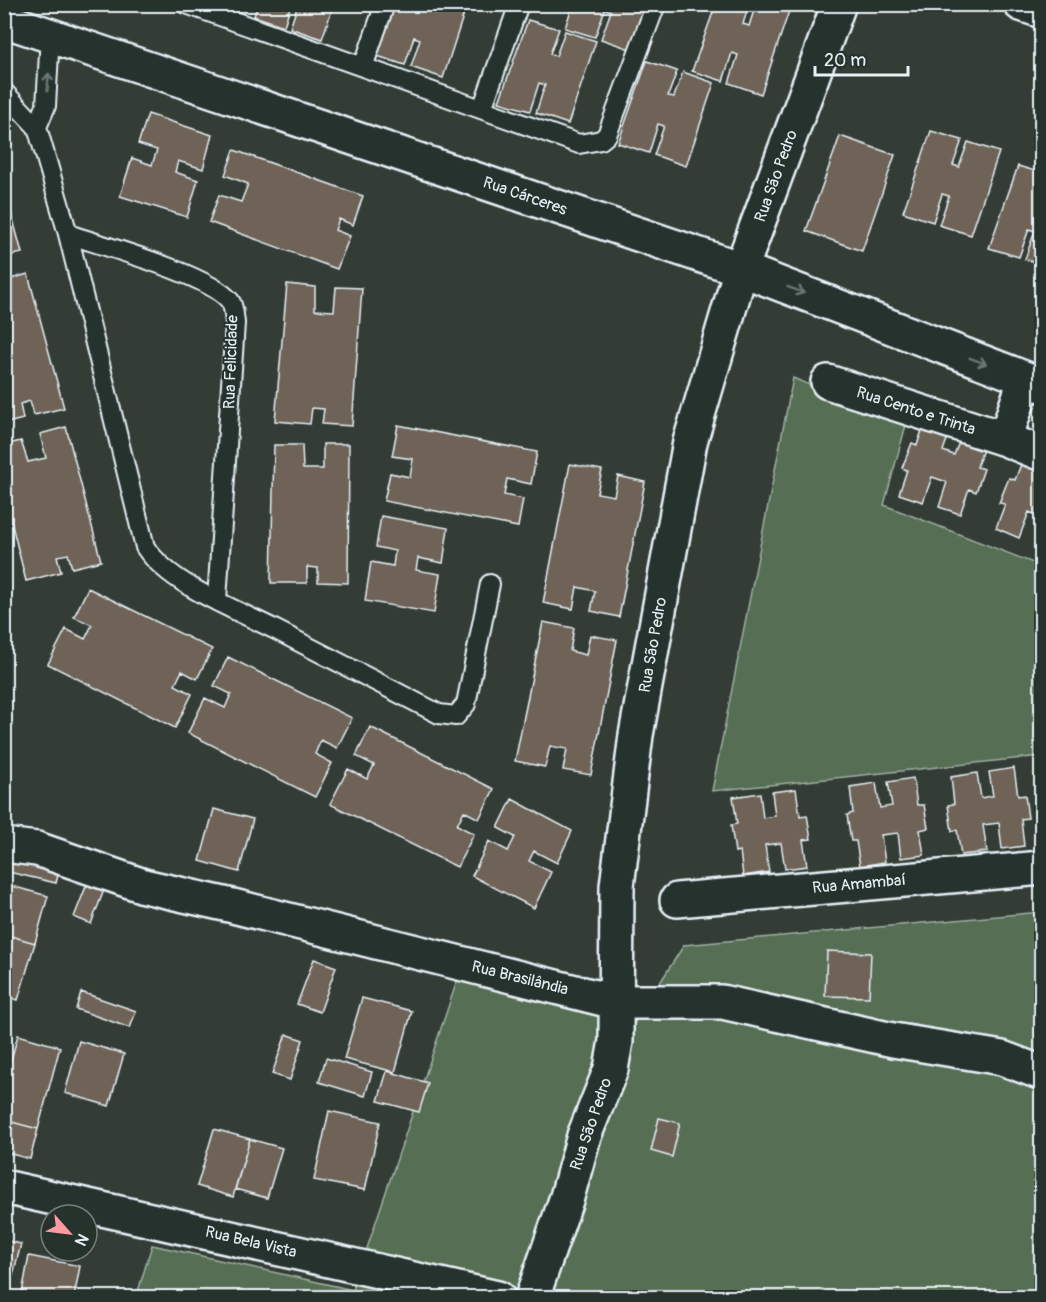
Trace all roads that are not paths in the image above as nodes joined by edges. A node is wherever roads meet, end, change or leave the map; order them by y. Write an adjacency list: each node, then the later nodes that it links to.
1 (186, 4): 10 (lane)
2 (385, 4): 10 (lane)
3 (519, 4): 12 (lane)
4 (656, 4): 12 (lane)
5 (839, 4): 15 (street, Rua São Pedro)
6 (1021, 4): 7 (street)
7 (1041, 11)
8 (4, 20): 9 (street, Rua Cárceres)
9 (50, 35): 13 (lane, one-way to 9); 15 (street, Rua Cárceres)
10 (363, 67): 12 (lane)
11 (4, 92): 13 (lane)
12 (482, 109)
13 (37, 127): 14 (lane)
14 (68, 234): 21 (lane); 21 (lane, Rua Felicidade)
15 (741, 269): 17 (street, Rua Cárceres, one-way to 17); 25 (street, Rua São Pedro)
16 (828, 382): 18 (street, Rua Cento e Trinta)
17 (1033, 382): 18 (street)
18 (1005, 439): 19 (street, Rua Cento e Trinta)
19 (1041, 454)
20 (490, 584): 21 (lane)
21 (217, 600)
22 (4, 845): 25 (street, Rua Brasilândia)
23 (1041, 868): 24 (street, Rua Amambaí)
24 (677, 900)
25 (615, 1002): 26 (street, Rua Brasilândia); 29 (street, Rua São Pedro)
26 (1041, 1073)
27 (4, 1187): 28 (street, Rua Bela Vista)
28 (498, 1298)
29 (532, 1298)

